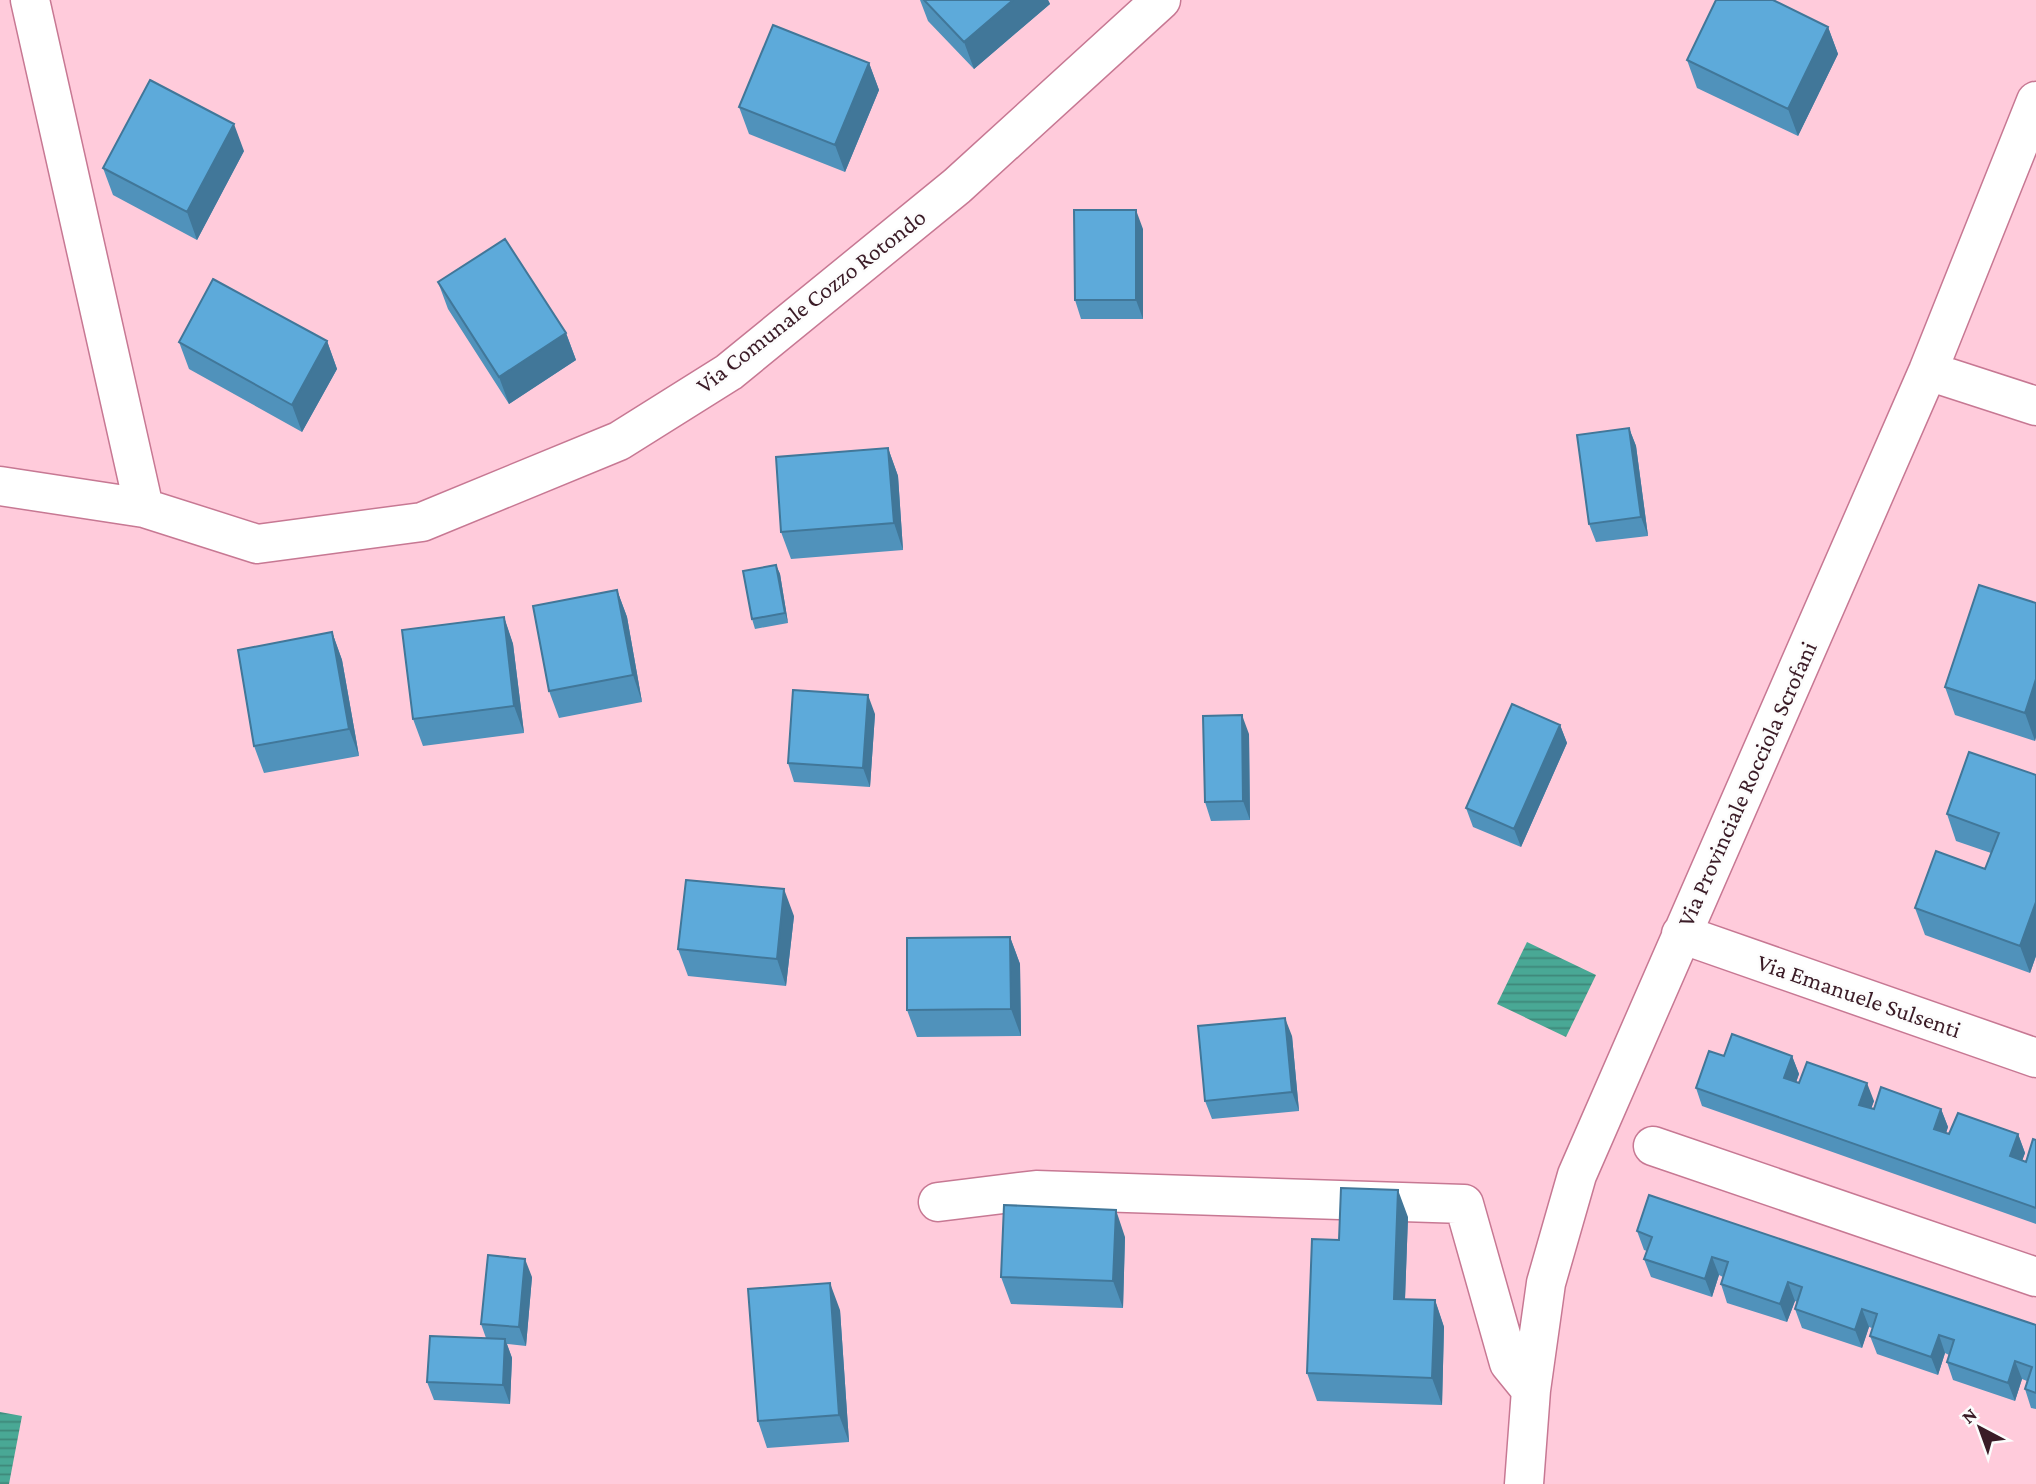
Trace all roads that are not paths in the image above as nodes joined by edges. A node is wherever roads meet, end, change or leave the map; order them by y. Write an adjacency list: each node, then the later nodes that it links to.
1 (30, 0): 7 (street)
2 (1161, 0): 7 (street, Via Comunale Cozzo Rotondo)
3 (2036, 101): 4 (street, Via Provinciale Rocciola Scrofani)
4 (1928, 371): 5 (street); 8 (street, Via Provinciale Rocciola Scrofani)
5 (2036, 406)
6 (0, 486): 7 (street, Via Comunale Cozzo Rotondo)
7 (144, 508)
8 (1681, 934): 9 (street, Via Emanuele Sulsenti); 13 (street, Via Provinciale Rocciola Scrofani)
9 (2036, 1058)
10 (1653, 1146): 12 (street)
11 (938, 1202): 13 (street)
12 (2036, 1277)
13 (1531, 1390): 14 (street, Via Provinciale Rocciola Scrofani)
14 (1524, 1484)

